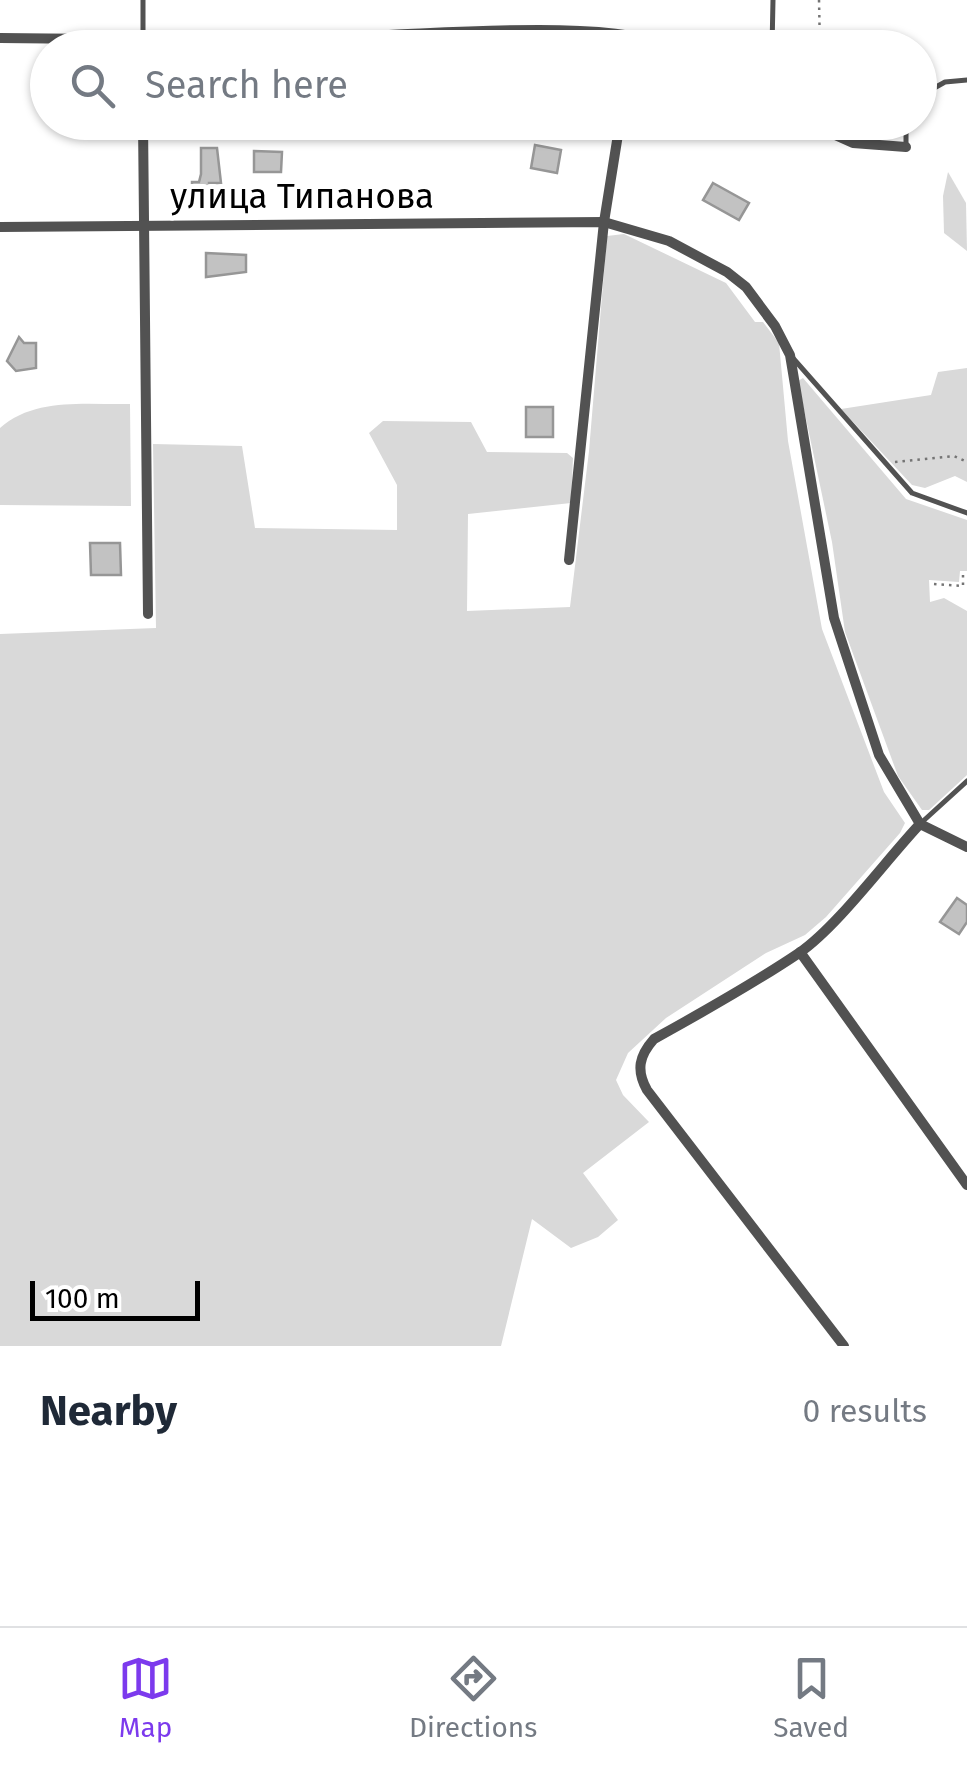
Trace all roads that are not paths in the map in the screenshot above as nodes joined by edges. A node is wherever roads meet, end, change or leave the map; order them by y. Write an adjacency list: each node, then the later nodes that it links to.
1 (143, 0): 3 (lane)
2 (773, 0): 4 (lane)
3 (143, 30)
4 (772, 30)
5 (0, 38): 6 (street)
6 (30, 39)
7 (967, 80): 8 (lane)
8 (937, 86)
9 (142, 140): 15 (street)
10 (617, 140): 14 (street)
11 (846, 140): 13 (street)
12 (906, 140): 13 (lane)
13 (906, 148)
14 (604, 222): 15 (street, улица Типанова); 17 (street, улица Типанова); 19 (street)
15 (142, 224): 16 (street, улица Типанова); 20 (street)
16 (0, 227)
17 (790, 354): 18 (lane); 22 (street)
18 (967, 513)
19 (569, 560)
20 (148, 614)
21 (967, 782): 22 (lane)
22 (920, 824): 23 (street); 24 (street)
23 (967, 847)
24 (800, 952): 25 (street); 26 (street)
25 (967, 1185)
26 (844, 1346)

